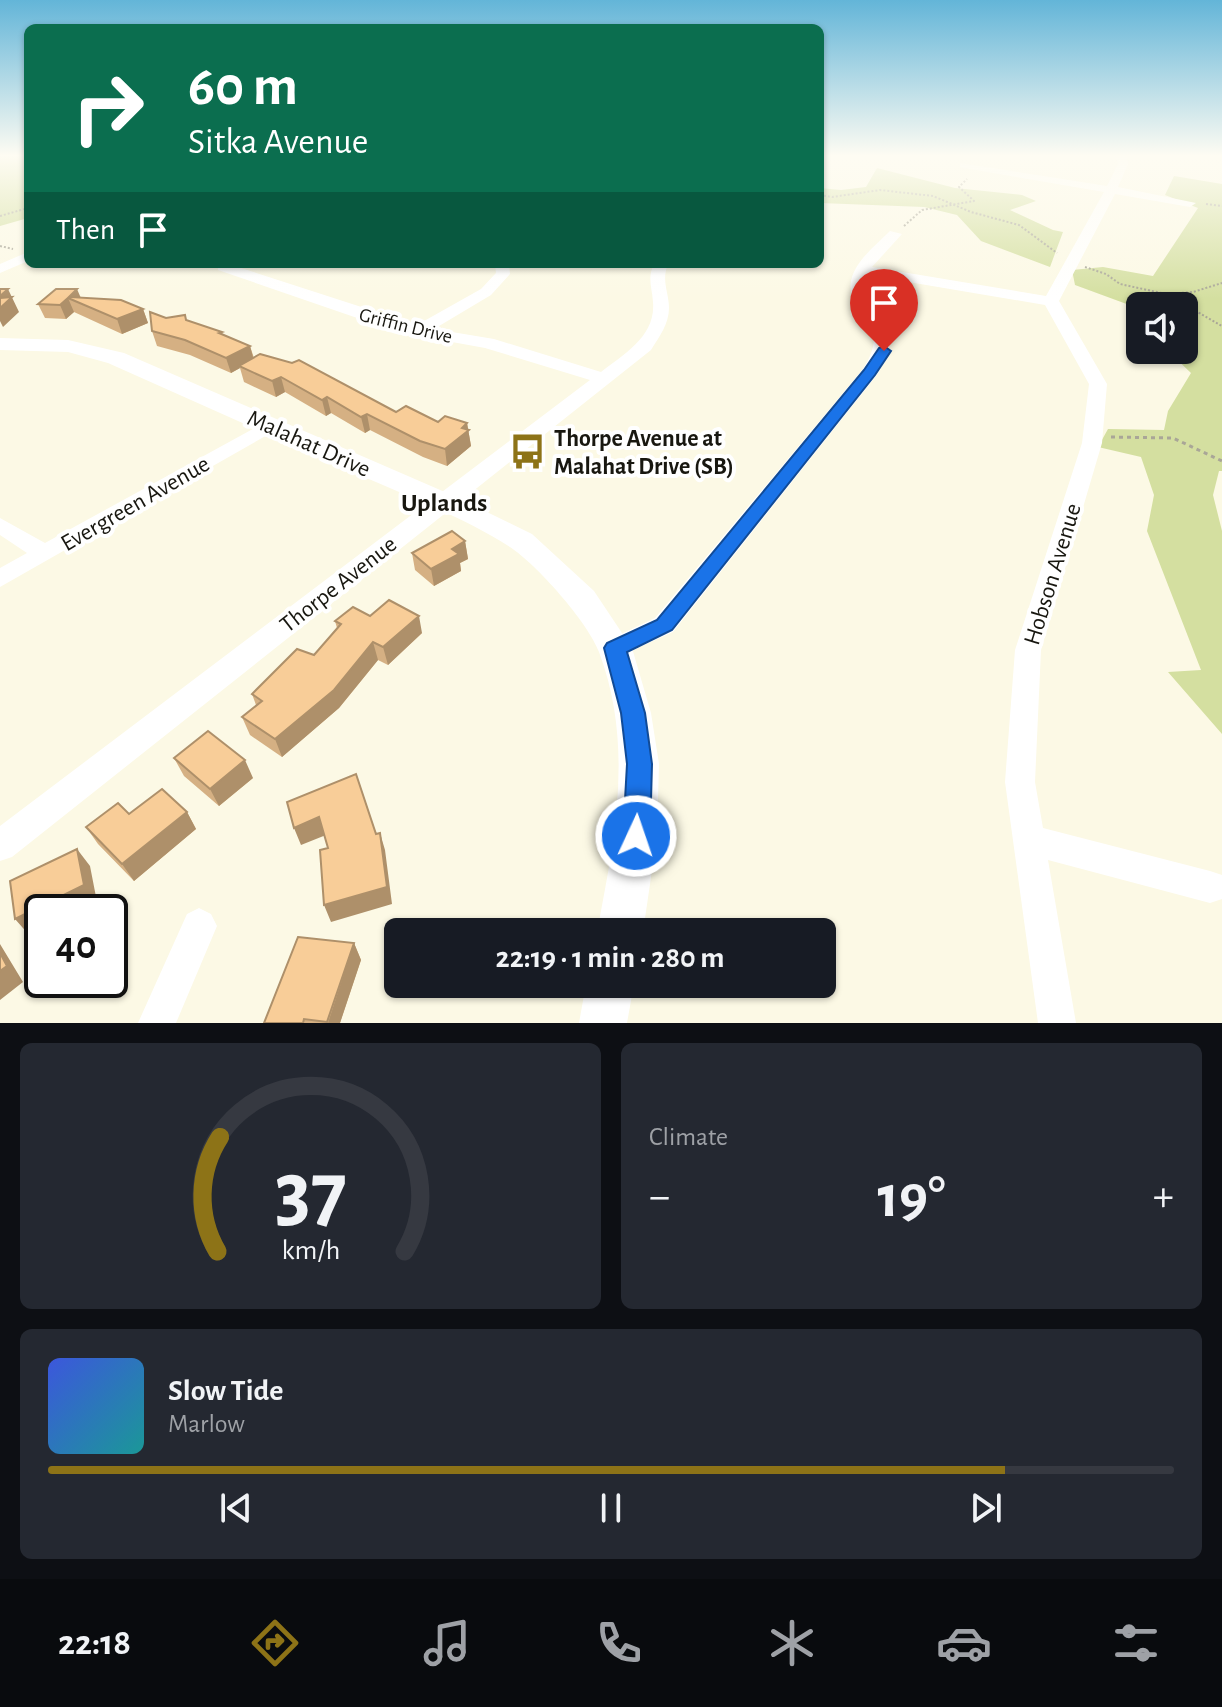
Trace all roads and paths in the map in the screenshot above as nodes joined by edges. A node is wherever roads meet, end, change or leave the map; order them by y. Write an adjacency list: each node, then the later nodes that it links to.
1 (948, 203): 4 (path)
2 (965, 203): 4 (path)
3 (1104, 203): 9 (street)
4 (953, 205): 7 (path); 9 (path)
5 (24, 209): 6 (path)
6 (0, 216)
7 (895, 234): 14 (street)
8 (24, 258): 13 (street)
9 (1071, 263): 16 (path); 18 (street)
10 (226, 268): 21 (street, Griffin Drive)
11 (502, 268): 21 (street)
12 (659, 268): 23 (street, Thorpe Avenue)
13 (0, 269)
14 (864, 270): 18 (street); 31 (street)
15 (1222, 283): 17 (path)
16 (1157, 292)
17 (1193, 292)
18 (1051, 301): 25 (street, Hobson Avenue)
19 (1198, 312): 20 (path)
20 (1222, 326)
21 (419, 331): 23 (street, Griffin Drive)
22 (0, 344): 24 (street, Malahat Drive)
23 (603, 378): 27 (street, Thorpe Avenue)
24 (269, 426): 27 (street, Malahat Drive); 29 (street, Evergreen Avenue)
25 (1092, 436): 26 (path); 32 (street, Hobson Avenue)
26 (1222, 461)
27 (444, 502): 31 (street, Malahat Drive); 33 (street, Thorpe Avenue)
28 (0, 525): 29 (street)
29 (45, 554): 30 (street, Evergreen Avenue)
30 (0, 579)
31 (615, 648): 35 (street, Malahat Drive)
32 (1031, 840): 34 (street); 40 (street, Hobson Avenue)
33 (0, 846)
34 (1210, 887)
35 (622, 918)
36 (199, 926): 38 (street)
37 (607, 998): 39 (street)
38 (157, 1023)
39 (603, 1023)
40 (1057, 1023)

